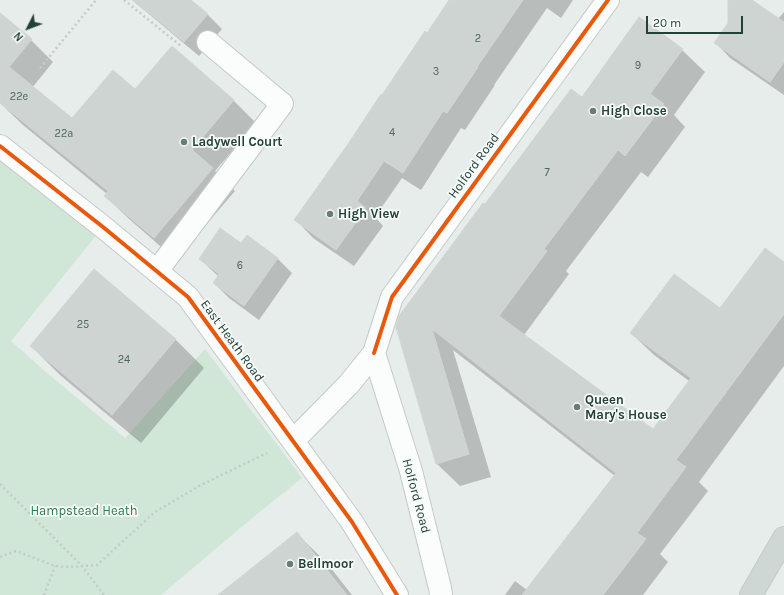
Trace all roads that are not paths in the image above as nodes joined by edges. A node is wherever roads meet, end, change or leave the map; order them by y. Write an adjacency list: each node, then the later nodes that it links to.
1 (608, 0): 5 (street, Holford Road)
2 (208, 42): 4 (street)
3 (0, 146): 4 (street, East Heath Road)
4 (156, 271): 6 (street, East Heath Road)
5 (374, 353): 6 (street, Holford Road); 9 (street, Holford Road)
6 (293, 441): 8 (street, East Heath Road)
7 (784, 538): 10 (main road)
8 (397, 595)
9 (440, 595)
10 (751, 595)

